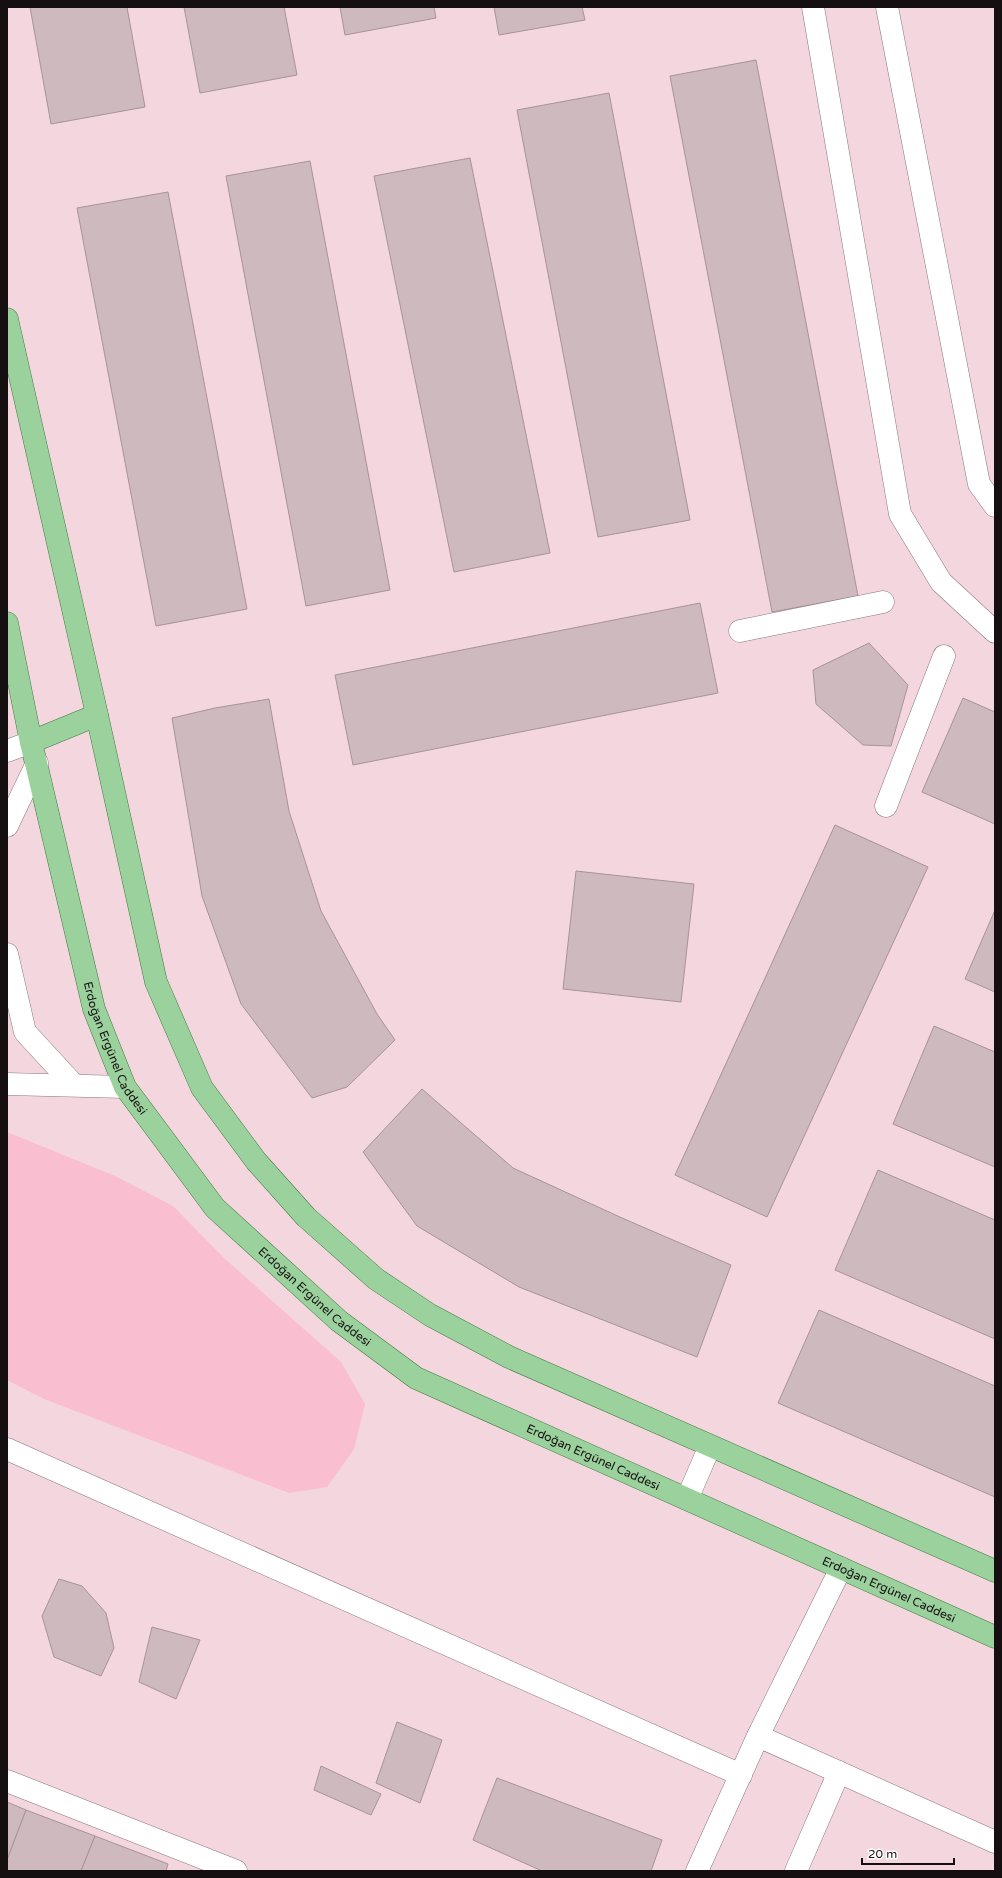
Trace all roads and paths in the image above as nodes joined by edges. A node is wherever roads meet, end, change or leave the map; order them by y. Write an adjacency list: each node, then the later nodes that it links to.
1 (813, 7): 8 (street)
2 (887, 7): 4 (street)
3 (7, 319): 10 (main road)
4 (995, 506)
5 (883, 602): 7 (street)
6 (7, 623): 11 (main road, Erdoğan Ergünel Caddesi)
7 (740, 631)
8 (995, 632)
9 (944, 656): 14 (street)
10 (98, 715): 11 (main road); 20 (main road)
11 (31, 742): 12 (street); 13 (main road, Erdoğan Ergünel Caddesi)
12 (7, 751)
13 (37, 763): 15 (street); 19 (main road, Erdoğan Ergünel Caddesi)
14 (886, 806)
15 (7, 826)
16 (7, 954): 18 (street)
17 (7, 1084): 18 (street)
18 (73, 1084): 19 (street)
19 (125, 1087): 22 (main road, Erdoğan Ergünel Caddesi)
20 (710, 1446): 22 (street); 24 (main road)
21 (7, 1449): 28 (street)
22 (687, 1499): 23 (main road, Erdoğan Ergünel Caddesi)
23 (841, 1568): 25 (main road, Erdoğan Ergünel Caddesi); 26 (street)
24 (995, 1571)
25 (995, 1637)
26 (758, 1736): 27 (street); 28 (street)
27 (839, 1772): 30 (street); 33 (street)
28 (741, 1775): 32 (street)
29 (7, 1781): 31 (street)
30 (995, 1842)
31 (236, 1871)
32 (696, 1871)
33 (796, 1871)

